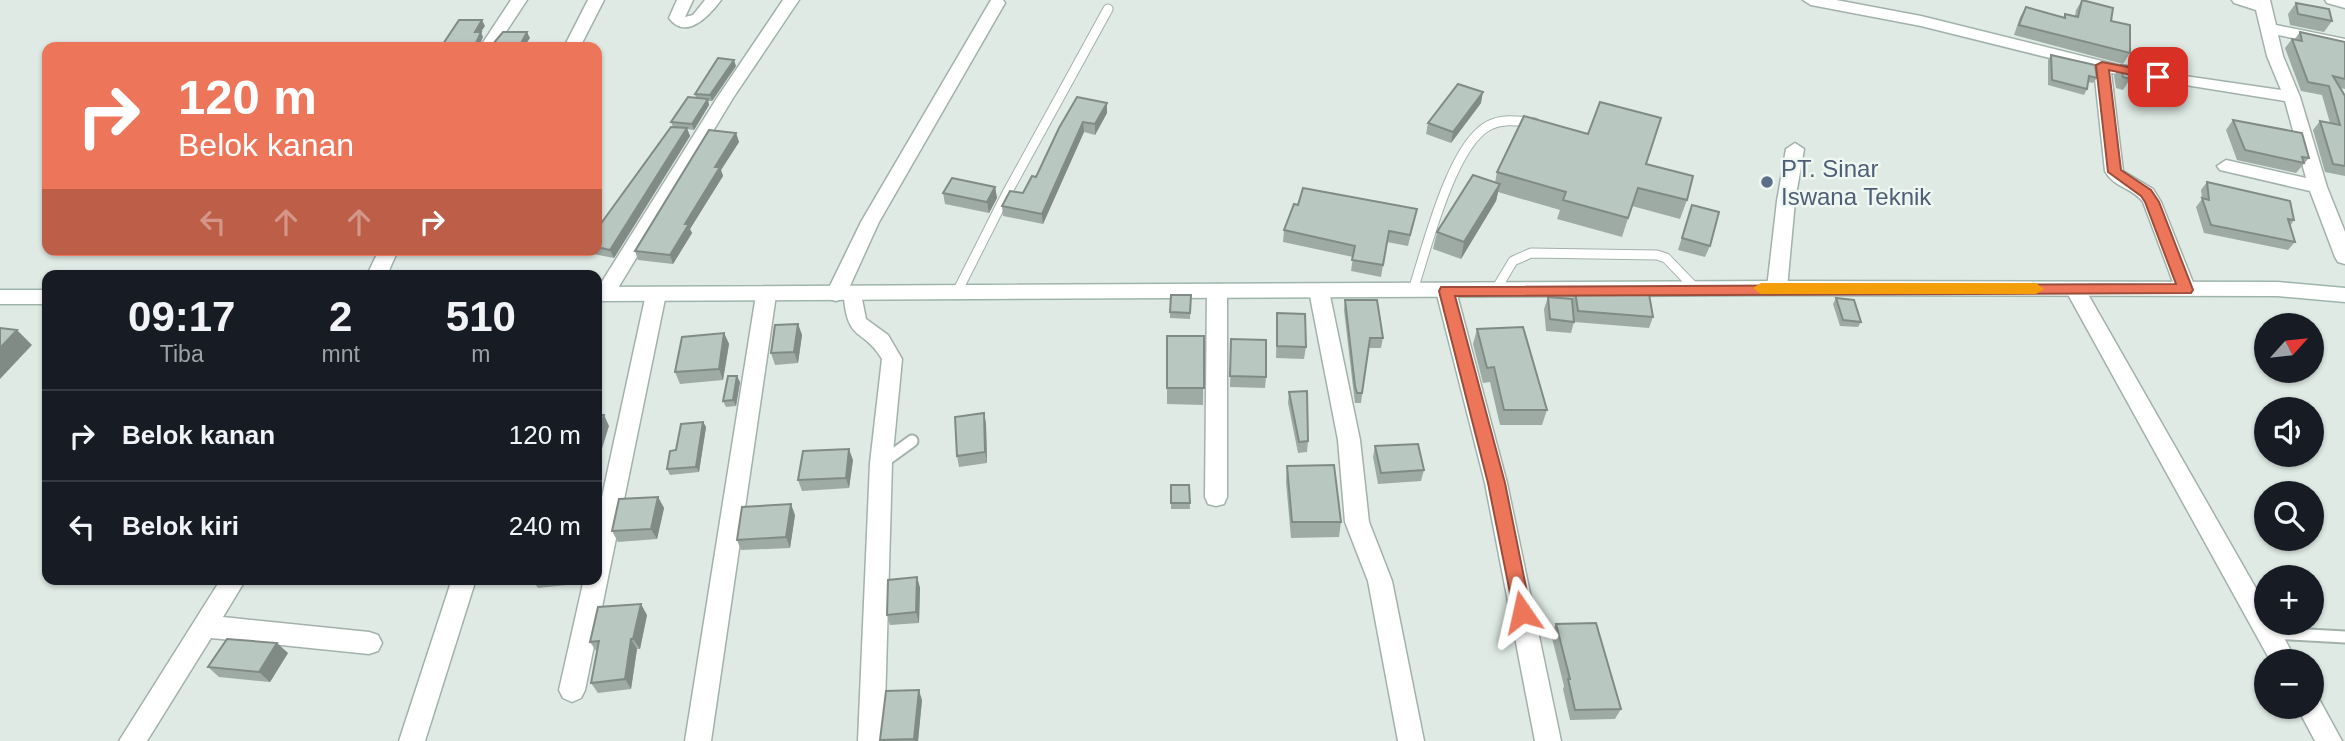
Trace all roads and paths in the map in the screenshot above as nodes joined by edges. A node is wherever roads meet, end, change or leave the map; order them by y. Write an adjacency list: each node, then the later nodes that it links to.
1 (519, 0): 14 (street)
2 (597, 0): 15 (street)
3 (685, 0): 4 (street)
4 (713, 0)
5 (791, 0): 29 (street)
6 (1811, 0): 17 (street)
7 (2240, 0): 11 (street)
8 (2333, 0): 10 (street)
9 (997, 3): 37 (street)
10 (2345, 3)
11 (2262, 4): 13 (street)
12 (1108, 9): 34 (lane)
13 (2267, 28): 16 (street); 18 (street)
14 (491, 42)
15 (575, 42)
16 (2345, 44)
17 (2102, 65): 18 (street); 28 (street)
18 (2292, 97): 22 (street)
19 (1544, 123): 27 (lane)
20 (1795, 149): 24 (street)
21 (2226, 166): 22 (street)
22 (2318, 187): 23 (street)
23 (2345, 257)
24 (1777, 288): 25 (street); 26 (street)
25 (1696, 289): 33 (street); 33 (lane)
26 (2075, 289): 28 (street); 49 (street)
27 (1413, 290): 31 (street); 32 (street)
28 (2186, 290): 39 (street)
29 (602, 291)
30 (1217, 291): 31 (street); 34 (street); 44 (street)
31 (1319, 291): 60 (street)
32 (1446, 291): 33 (street); 61 (street)
33 (1494, 291)
34 (957, 292): 37 (street)
35 (602, 293): 36 (street)
36 (656, 294): 38 (street); 45 (street)
37 (844, 294): 38 (street); 43 (street)
38 (766, 295): 58 (street)
39 (2345, 295)
40 (0, 297): 41 (street)
41 (42, 297)
42 (912, 441): 43 (lane)
43 (881, 464): 59 (street)
44 (1216, 497)
45 (602, 549)
46 (229, 585): 50 (street)
47 (462, 585): 57 (street)
48 (594, 585): 54 (street)
49 (2254, 605)
50 (204, 626): 53 (street); 56 (street)
51 (2308, 635): 52 (lane)
52 (2345, 637)
53 (369, 643)
54 (572, 690)
55 (2317, 719): 62 (street)
56 (132, 741)
57 (412, 741)
58 (698, 741)
59 (871, 741)
60 (1411, 741)
61 (1548, 741)
62 (2329, 741)

